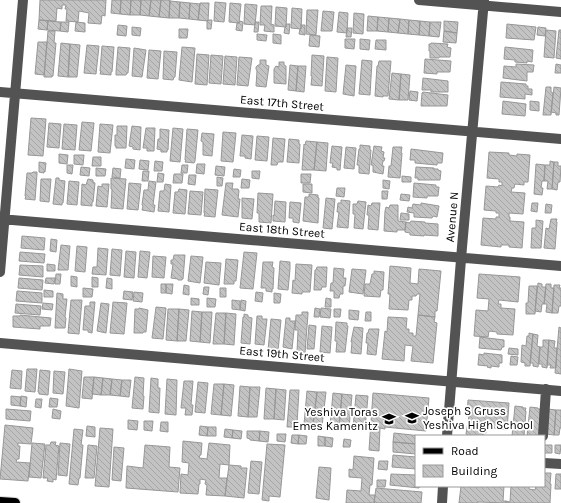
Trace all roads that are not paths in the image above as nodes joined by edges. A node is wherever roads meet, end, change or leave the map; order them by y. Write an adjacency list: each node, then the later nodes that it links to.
1 (23, 0): 6 (street)
2 (419, 0): 3 (street)
3 (484, 3): 4 (street); 7 (street, Avenue N)
4 (561, 12)
5 (0, 92): 6 (street, East 17th Street)
6 (15, 94): 7 (street, East 17th Street); 9 (street)
7 (472, 131): 8 (street, East 17th Street); 10 (street, Avenue N)
8 (561, 139)
9 (2, 219): 10 (street, East 18th Street); 12 (street)
10 (461, 258): 11 (street, East 18th Street); 14 (street, Avenue N)
11 (561, 266)
12 (0, 272)
13 (0, 343): 14 (street, East 19th Street)
14 (451, 381): 15 (street, East 19th Street); 17 (street, Avenue N)
15 (546, 389): 16 (street, East 19th Street); 18 (street)
16 (561, 390)
17 (447, 435)
18 (543, 435)
19 (545, 463): 20 (street)
20 (561, 464)
21 (443, 487): 24 (street)
22 (0, 502): 23 (main road)
23 (15, 503)
24 (442, 503)

